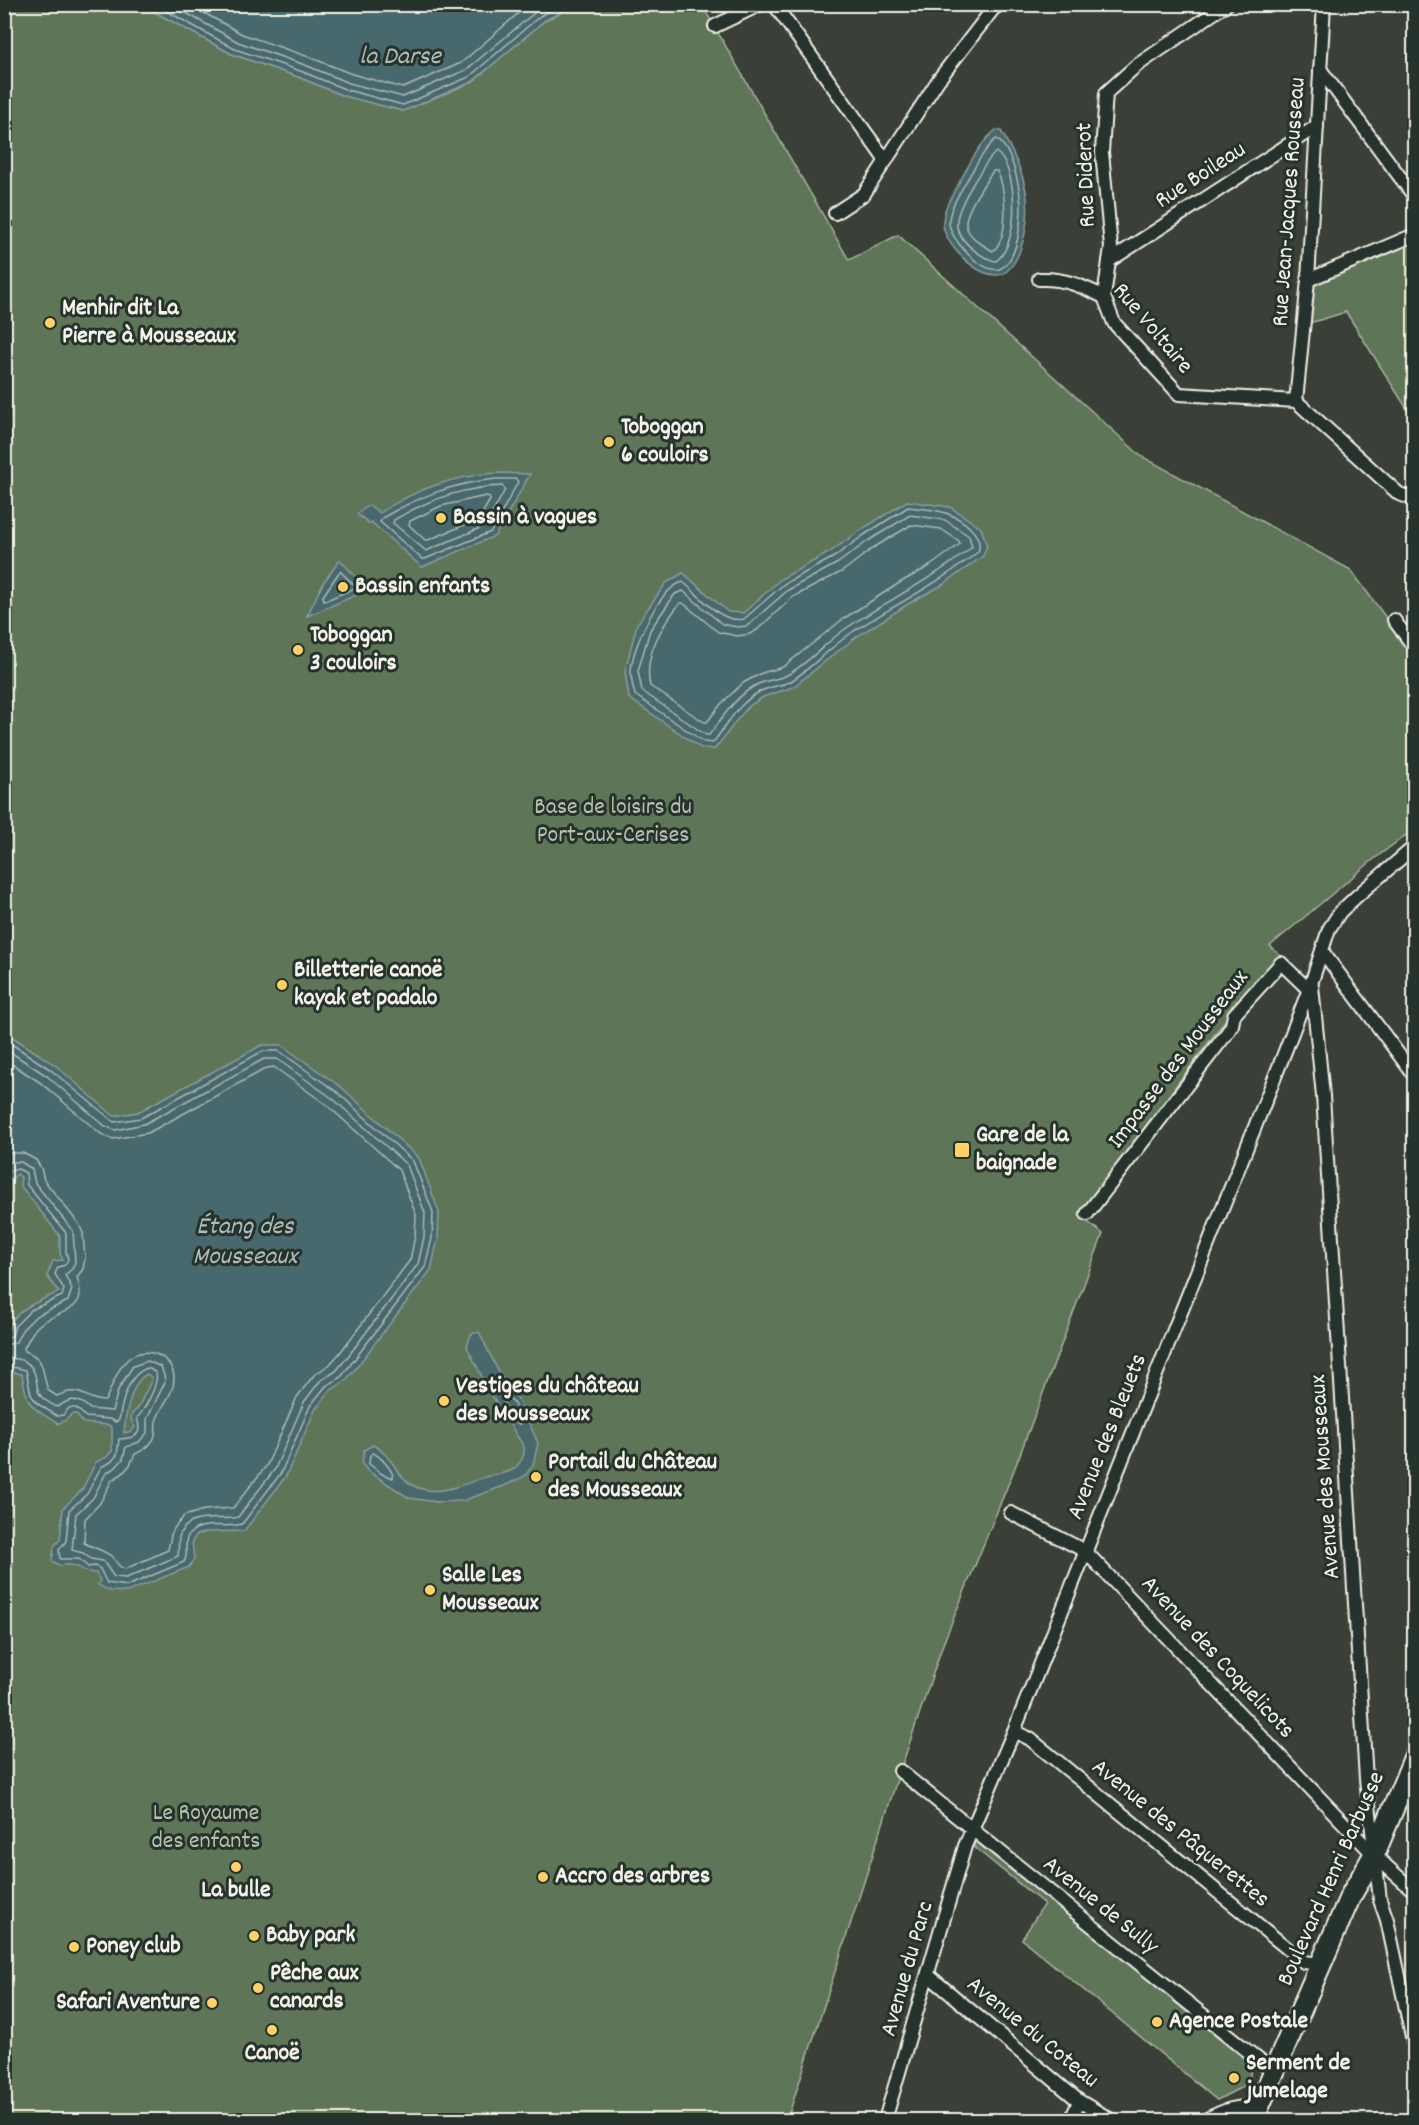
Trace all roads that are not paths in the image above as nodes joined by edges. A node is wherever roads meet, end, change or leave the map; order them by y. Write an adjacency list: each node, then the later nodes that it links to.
1 (761, 4): 6 (street)
2 (774, 4): 9 (street)
3 (1001, 4): 9 (street)
4 (1227, 4): 13 (street, Rue Diderot)
5 (1324, 4): 7 (street, Rue Jean-Jacques Rousseau)
6 (715, 26)
7 (1320, 69): 8 (street, Rue Jean-Jacques Rousseau); 10 (street)
8 (1317, 126): 13 (street, Rue Boileau); 15 (street, Rue Jean-Jacques Rousseau)
9 (886, 161): 11 (street)
10 (1414, 196)
11 (835, 213)
12 (1414, 235): 15 (street)
13 (1109, 261): 16 (street, Rue Diderot)
14 (1039, 279): 16 (street, Rue Voltaire)
15 (1308, 280): 17 (street, Rue Jean-Jacques Rousseau)
16 (1104, 297): 17 (street, Rue Voltaire)
17 (1296, 401): 18 (street)
18 (1414, 499)
19 (1394, 620): 20 (street)
20 (1414, 647)
21 (1414, 847): 22 (street, Avenue des Bleuets)
22 (1322, 951): 23 (street, Avenue des Bleuets); 24 (street)
23 (1310, 987): 25 (street, Impasse des Mousseaux); 27 (street, Avenue des Bleuets); 33 (street, Avenue des Mousseaux)
24 (1414, 1075)
25 (1087, 1214)
26 (1011, 1513): 27 (street, Avenue des Coquelicots)
27 (1085, 1551): 28 (street, Avenue des Bleuets); 33 (street, Avenue des Coquelicots)
28 (1014, 1731): 32 (street, Avenue des Bleuets); 35 (street, Avenue des Pâquerettes)
29 (1414, 1758): 31 (main road, Boulevard Henri Barbusse)
30 (900, 1771): 32 (street, Avenue de Sully)
31 (1409, 1786): 33 (main road, Boulevard Henri Barbusse)
32 (972, 1829): 36 (street, Avenue du Parc); 38 (street, Avenue de Sully)
33 (1374, 1855): 34 (street, Avenue des Coquelicots); 35 (main road, Boulevard Henri Barbusse); 37 (street, Avenue des Mousseaux)
34 (1414, 1891)
35 (1322, 1964): 38 (main road, Boulevard Henri Barbusse)
36 (928, 1975): 39 (street, Avenue du Coteau); 41 (street, Avenue du Parc)
37 (1414, 2046)
38 (1275, 2073): 40 (main road, Boulevard Henri Barbusse)
39 (1079, 2101): 42 (street); 43 (street, Avenue du Coteau)
40 (1256, 2114): 44 (street)
41 (885, 2121)
42 (1071, 2121)
43 (1111, 2121)
44 (1205, 2121)

